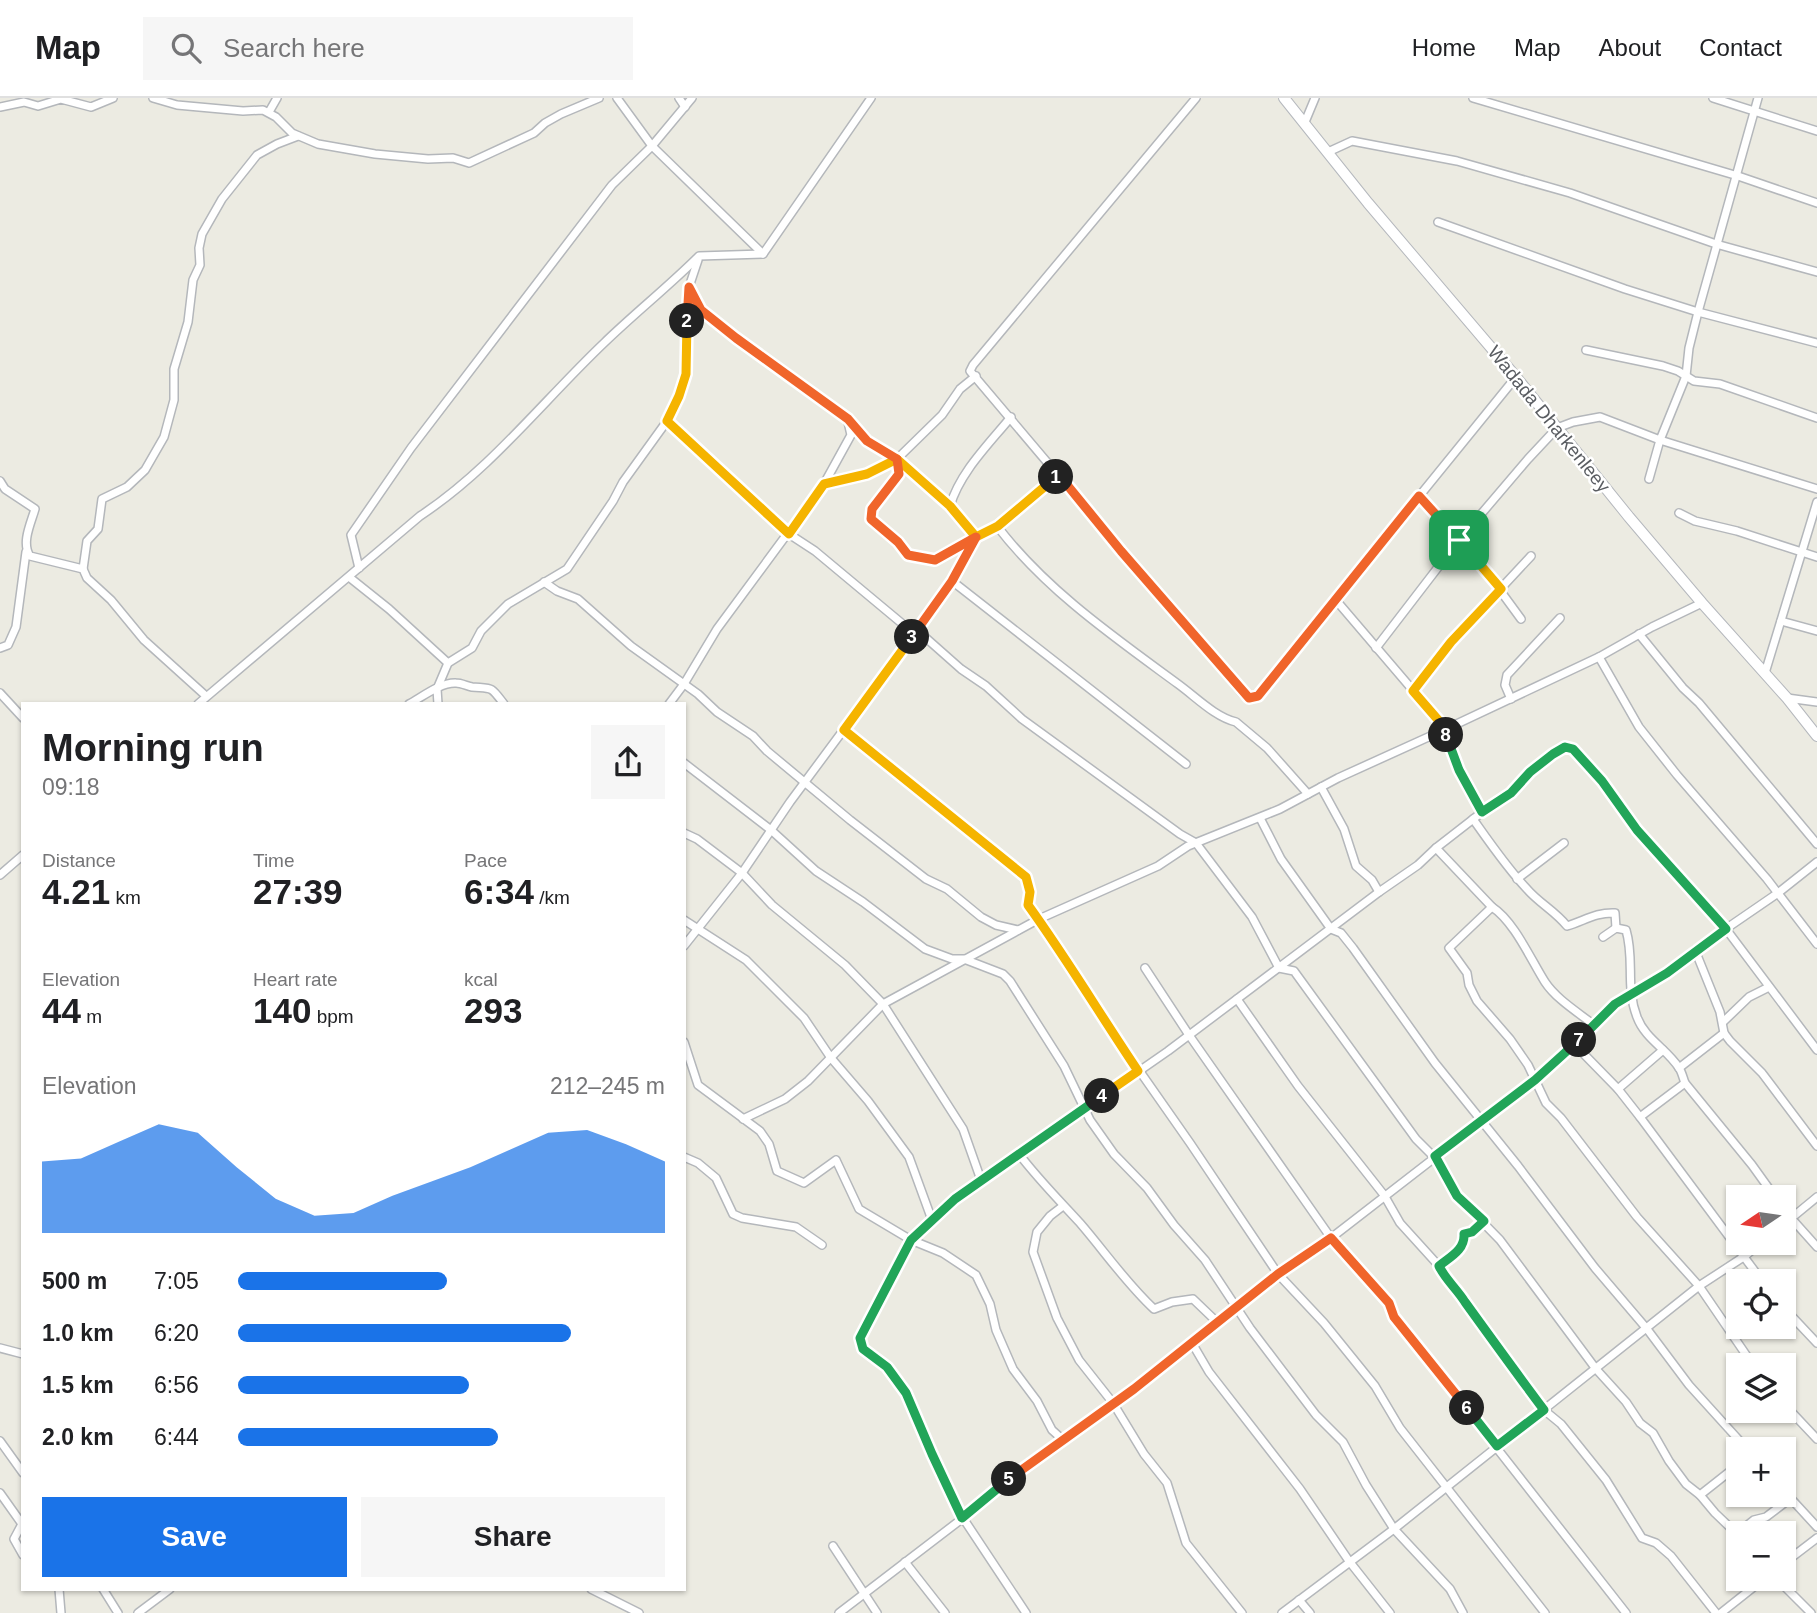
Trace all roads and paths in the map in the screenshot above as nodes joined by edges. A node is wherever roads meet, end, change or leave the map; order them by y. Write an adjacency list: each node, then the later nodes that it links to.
1 (113, 98): 14 (street)
2 (153, 98): 19 (street)
3 (277, 98): 19 (street)
4 (599, 98): 22 (street)
5 (617, 98): 23 (street)
6 (679, 98): 17 (street)
7 (692, 98): 17 (street)
8 (1196, 98): 36 (street)
9 (1284, 98): 20 (main road, Wadada Dharkenleey)
10 (1315, 98): 20 (street)
11 (1473, 98): 25 (street)
12 (1713, 98): 18 (street)
13 (1758, 98): 18 (street)
14 (23, 100): 16 (street)
15 (866, 100): 29 (street)
16 (0, 107)
17 (685, 107): 23 (street)
18 (1755, 109): 21 (street); 25 (street)
19 (269, 112): 22 (street)
20 (1305, 122): 24 (main road, Wadada Dharkenleey)
21 (1817, 131)
22 (298, 136): 64 (street)
23 (652, 146): 29 (street); 63 (street)
24 (1328, 152): 28 (street); 38 (main road, Wadada Dharkenleey)
25 (1738, 176): 26 (street); 28 (street)
26 (1817, 202)
27 (1438, 222): 33 (street)
28 (1716, 244): 31 (street); 33 (street)
29 (763, 254): 30 (street)
30 (699, 256): 32 (street); 63 (street)
31 (1817, 272)
32 (689, 287): 41 (street); 42 (street)
33 (1698, 312): 34 (street); 37 (street)
34 (1817, 343)
35 (1586, 350): 37 (street)
36 (976, 376): 39 (street); 45 (street)
37 (1686, 376): 40 (street); 44 (street)
38 (1516, 377): 43 (main road, Wadada Dharkenleey); 51 (street)
39 (1011, 417): 46 (street); 53 (street)
40 (1817, 418)
41 (848, 419): 45 (street); 49 (street)
42 (667, 421): 56 (street); 67 (street)
43 (1557, 428): 44 (street); 58 (street); 70 (main road, Wadada Dharkenleey)
44 (1660, 440): 47 (street); 50 (street)
45 (897, 459): 49 (street); 53 (street); 57 (street)
46 (1059, 475): 55 (street); 69 (street)
47 (1649, 479)
48 (0, 481): 59 (street)
49 (824, 484): 56 (street)
50 (1817, 489)
51 (1419, 496): 58 (street); 69 (street)
52 (1817, 502): 60 (street)
53 (950, 506): 57 (street)
54 (1679, 513): 60 (street)
55 (998, 526): 57 (street); 103 (street)
56 (789, 534): 75 (street); 82 (street)
57 (976, 537): 66 (street)
58 (1459, 540): 68 (street); 77 (street)
59 (26, 551): 64 (street); 78 (street)
60 (1802, 552): 62 (street); 73 (street)
61 (1531, 556): 68 (street)
62 (1817, 557)
63 (359, 568): 65 (street)
64 (83, 569): 86 (street)
65 (349, 577): 80 (street); 86 (street)
66 (952, 581): 75 (street); 99 (street)
67 (544, 582): 80 (street); 82 (street)
68 (1501, 589): 72 (street); 84 (street)
69 (1335, 599): 77 (street)
70 (1702, 603): 76 (street); 81 (main road, Wadada Dharkenleey)
71 (1560, 618): 88 (street)
72 (1521, 619)
73 (1781, 621): 74 (street); 81 (street)
74 (1817, 631)
75 (915, 632): 97 (street); 109 (street)
76 (1639, 635): 79 (street); 111 (street)
77 (1376, 648): 84 (street)
78 (0, 649)
79 (1599, 657): 88 (street); 119 (street)
80 (449, 663): 83 (street)
81 (1765, 673): 87 (main road, Wadada Dharkenleey)
82 (684, 684): 93 (street); 101 (street)
83 (437, 689): 90 (street); 91 (street); 92 (street)
84 (1413, 691): 96 (street)
85 (1, 696): 95 (street)
86 (206, 696): 89 (street)
87 (1787, 698): 94 (street); 98 (main road, Wadada Dharkenleey)
88 (1511, 699): 96 (street)
89 (200, 702)
90 (413, 702)
91 (438, 702)
92 (502, 702)
93 (670, 702)
94 (1817, 702)
95 (21, 716)
96 (1446, 729): 102 (street); 104 (street)
97 (844, 730): 101 (street); 121 (street)
98 (1817, 736)
99 (1186, 764)
100 (686, 765): 107 (street)
101 (805, 781): 107 (street); 127 (street)
102 (1321, 787): 103 (street); 118 (street)
103 (1308, 794): 105 (street)
104 (1482, 812): 106 (street); 126 (street)
105 (1260, 818): 109 (street); 125 (street)
106 (1473, 819): 112 (street); 117 (street)
107 (771, 830): 115 (street); 132 (street)
108 (686, 835): 115 (street)
109 (1196, 843): 121 (street); 134 (street)
110 (1564, 843): 117 (street)
111 (1817, 844)
112 (1436, 848): 118 (street); 120 (street)
113 (21, 857): 116 (street)
114 (1817, 862): 119 (street)
115 (742, 873): 124 (street); 138 (street)
116 (0, 875)
117 (1517, 878): 123 (street)
118 (1379, 892): 125 (street)
119 (1777, 893): 126 (street); 130 (street)
120 (1492, 907): 140 (street); 150 (street)
121 (1038, 919): 127 (street); 149 (street)
122 (686, 921): 124 (street)
123 (1616, 928): 128 (street); 136 (street)
124 (698, 929): 129 (street); 147 (street)
125 (1331, 929): 134 (street); 156 (street)
126 (1726, 929): 131 (street); 135 (street)
127 (1018, 930): 132 (street)
128 (1603, 937)
129 (686, 944)
130 (1817, 944)
131 (1695, 950): 136 (street); 139 (street)
132 (964, 959): 138 (street); 153 (street)
133 (1145, 968): 142 (street)
134 (1279, 968): 137 (street); 159 (street)
135 (1769, 987): 139 (street); 146 (street)
136 (1631, 994): 140 (street); 145 (street)
137 (1237, 999): 142 (street); 163 (street)
138 (883, 1004): 147 (street); 161 (street)
139 (1723, 1022): 141 (street)
140 (1594, 1025): 143 (street)
141 (1724, 1033): 148 (street); 157 (street)
142 (1189, 1035): 149 (street); 170 (street)
143 (1575, 1045): 150 (street); 152 (street)
144 (686, 1048): 155 (street)
145 (1663, 1050): 148 (street); 152 (street)
146 (1817, 1050)
147 (831, 1058): 155 (street); 167 (street)
148 (1679, 1068): 151 (street)
149 (1138, 1071): 153 (street); 177 (street)
150 (1535, 1080): 156 (street); 178 (street)
151 (1685, 1083): 154 (street); 162 (street)
152 (1618, 1089): 154 (street)
153 (1085, 1108): 158 (street); 179 (street)
154 (1640, 1117): 174 (street)
155 (743, 1119): 171 (street)
156 (1481, 1121): 159 (street); 182 (street)
157 (1817, 1146)
158 (1019, 1154): 161 (street); 165 (street)
159 (1435, 1156): 163 (street); 168 (street)
160 (686, 1158): 172 (street)
161 (981, 1181): 167 (street)
162 (1766, 1185)
163 (1384, 1195): 170 (street); 175 (street)
164 (1817, 1197): 166 (street)
165 (1063, 1206): 181 (street); 189 (street)
166 (1796, 1214)
167 (932, 1220): 171 (street)
168 (1484, 1221): 175 (street); 188 (street)
169 (1796, 1230): 173 (street)
170 (1331, 1238): 177 (street); 196 (street)
171 (911, 1240): 193 (street); 204 (street)
172 (822, 1245)
173 (1817, 1247)
174 (1745, 1256): 176 (street); 178 (street)
175 (1439, 1266): 190 (street)
176 (1754, 1269)
177 (1278, 1274): 179 (street); 199 (street)
178 (1699, 1286): 182 (street); 187 (street)
179 (1238, 1308): 181 (street); 210 (street)
180 (1796, 1321): 184 (street)
181 (1217, 1322): 183 (street)
182 (1647, 1329): 188 (street); 192 (street)
183 (1192, 1343): 189 (street); 215 (street)
184 (1817, 1343)
185 (0, 1348): 186 (street)
186 (21, 1353)
187 (1745, 1353)
188 (1596, 1369): 190 (street); 201 (street)
189 (1113, 1404): 193 (street); 233 (street)
190 (1544, 1410): 196 (street); 240 (street)
191 (1796, 1417): 194 (street)
192 (1736, 1437)
193 (1062, 1439): 204 (street)
194 (1817, 1439)
195 (0, 1441): 197 (street)
196 (1497, 1446): 199 (street); 239 (street)
197 (21, 1470)
198 (1726, 1474): 201 (street)
199 (1446, 1487): 210 (street); 238 (street)
200 (0, 1493): 206 (street)
201 (1700, 1495): 207 (street)
202 (1796, 1504): 209 (street)
203 (1779, 1507): 205 (street)
204 (962, 1518): 216 (street); 232 (street)
205 (1753, 1521)
206 (21, 1523)
207 (1726, 1523)
208 (21, 1526): 213 (street)
209 (1817, 1527)
210 (1394, 1529): 215 (street); 237 (street)
211 (1817, 1538): 214 (street)
212 (833, 1546): 223 (street)
213 (21, 1551)
214 (1796, 1554)
215 (1349, 1561): 224 (street); 236 (street)
216 (905, 1562): 223 (street); 231 (street)
217 (59, 1591): 225 (street)
218 (104, 1591): 226 (street)
219 (167, 1591): 227 (street)
220 (595, 1591): 228 (street)
221 (1749, 1591): 241 (street)
222 (1789, 1591): 242 (street)
223 (865, 1593): 229 (street); 230 (street)
224 (1300, 1600): 234 (street); 235 (street)
225 (61, 1613)
226 (118, 1613)
227 (138, 1613)
228 (639, 1613)
229 (839, 1613)
230 (877, 1613)
231 (945, 1613)
232 (1026, 1613)
233 (1242, 1613)
234 (1282, 1613)
235 (1310, 1613)
236 (1390, 1613)
237 (1463, 1613)
238 (1545, 1613)
239 (1626, 1613)
240 (1716, 1613)
241 (1721, 1613)
242 (1811, 1613)

